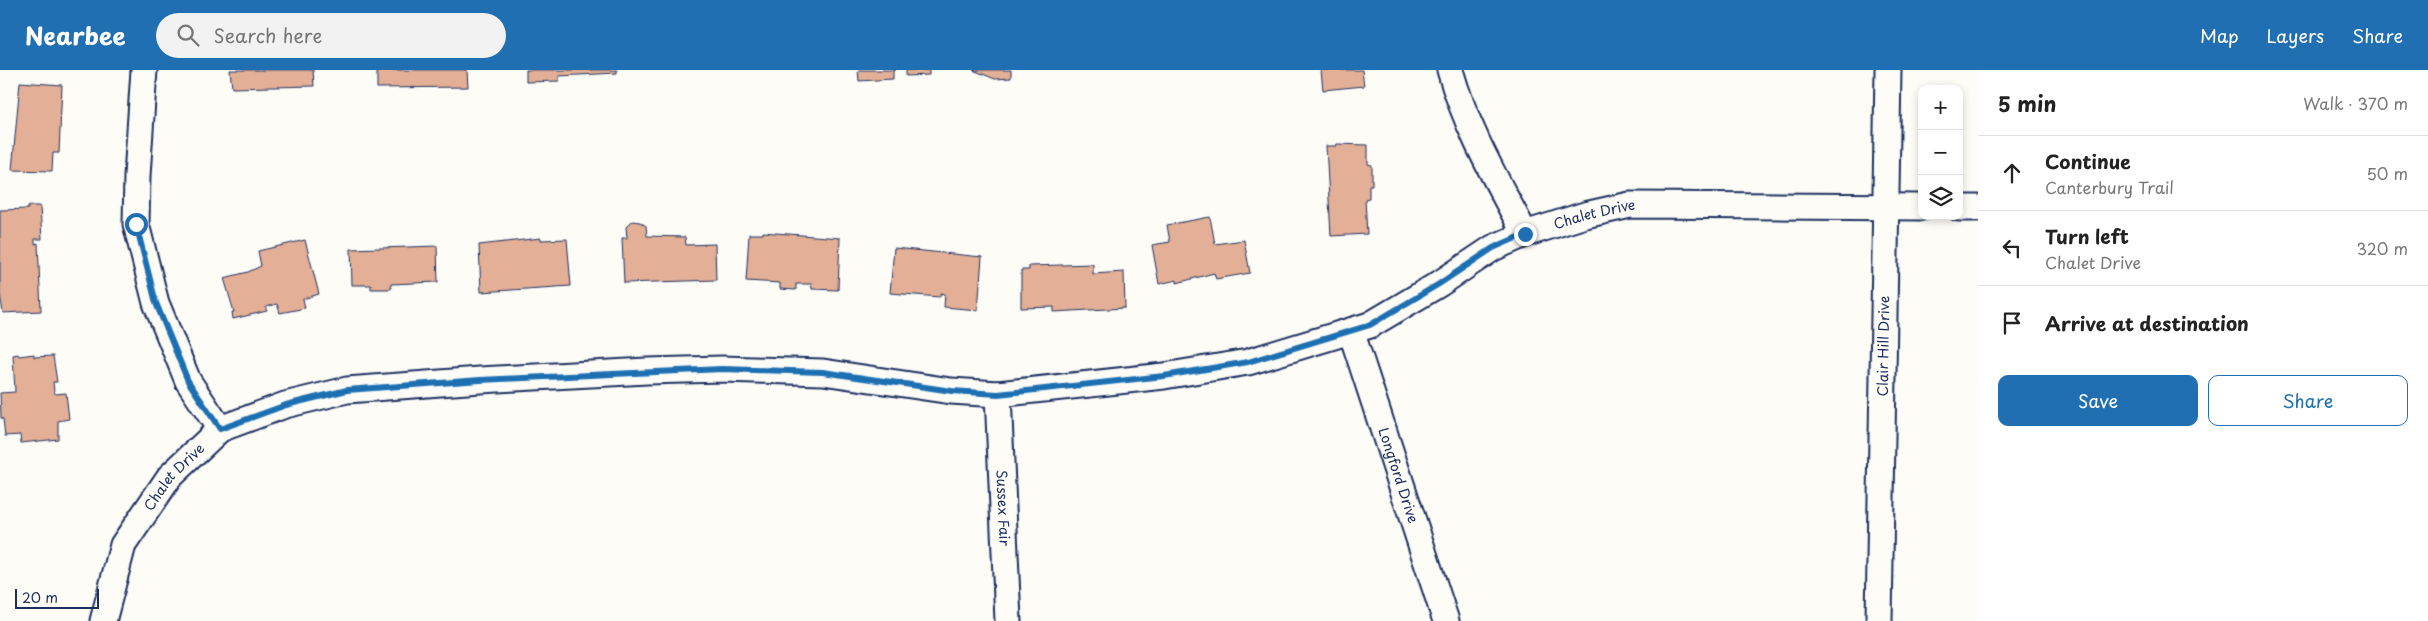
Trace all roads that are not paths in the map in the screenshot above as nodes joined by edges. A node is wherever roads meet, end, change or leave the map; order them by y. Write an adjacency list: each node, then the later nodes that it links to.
1 (144, 70): 11 (street)
2 (1450, 70): 8 (street)
3 (1888, 70): 4 (street, Clair Hill Drive)
4 (1884, 207): 5 (street, Chalet Drive); 8 (street, Chalet Drive); 15 (street, Clair Hill Drive)
5 (1918, 207)
6 (1963, 208): 7 (street)
7 (1978, 208)
8 (1525, 234): 9 (street, Chalet Drive)
9 (1351, 331): 10 (street, Chalet Drive); 14 (street, Longford Drive)
10 (998, 394): 11 (street, Chalet Drive); 13 (street, Sussex Fair)
11 (220, 429): 12 (street, Chalet Drive)
12 (103, 621)
13 (1008, 621)
14 (1446, 621)
15 (1879, 621)

